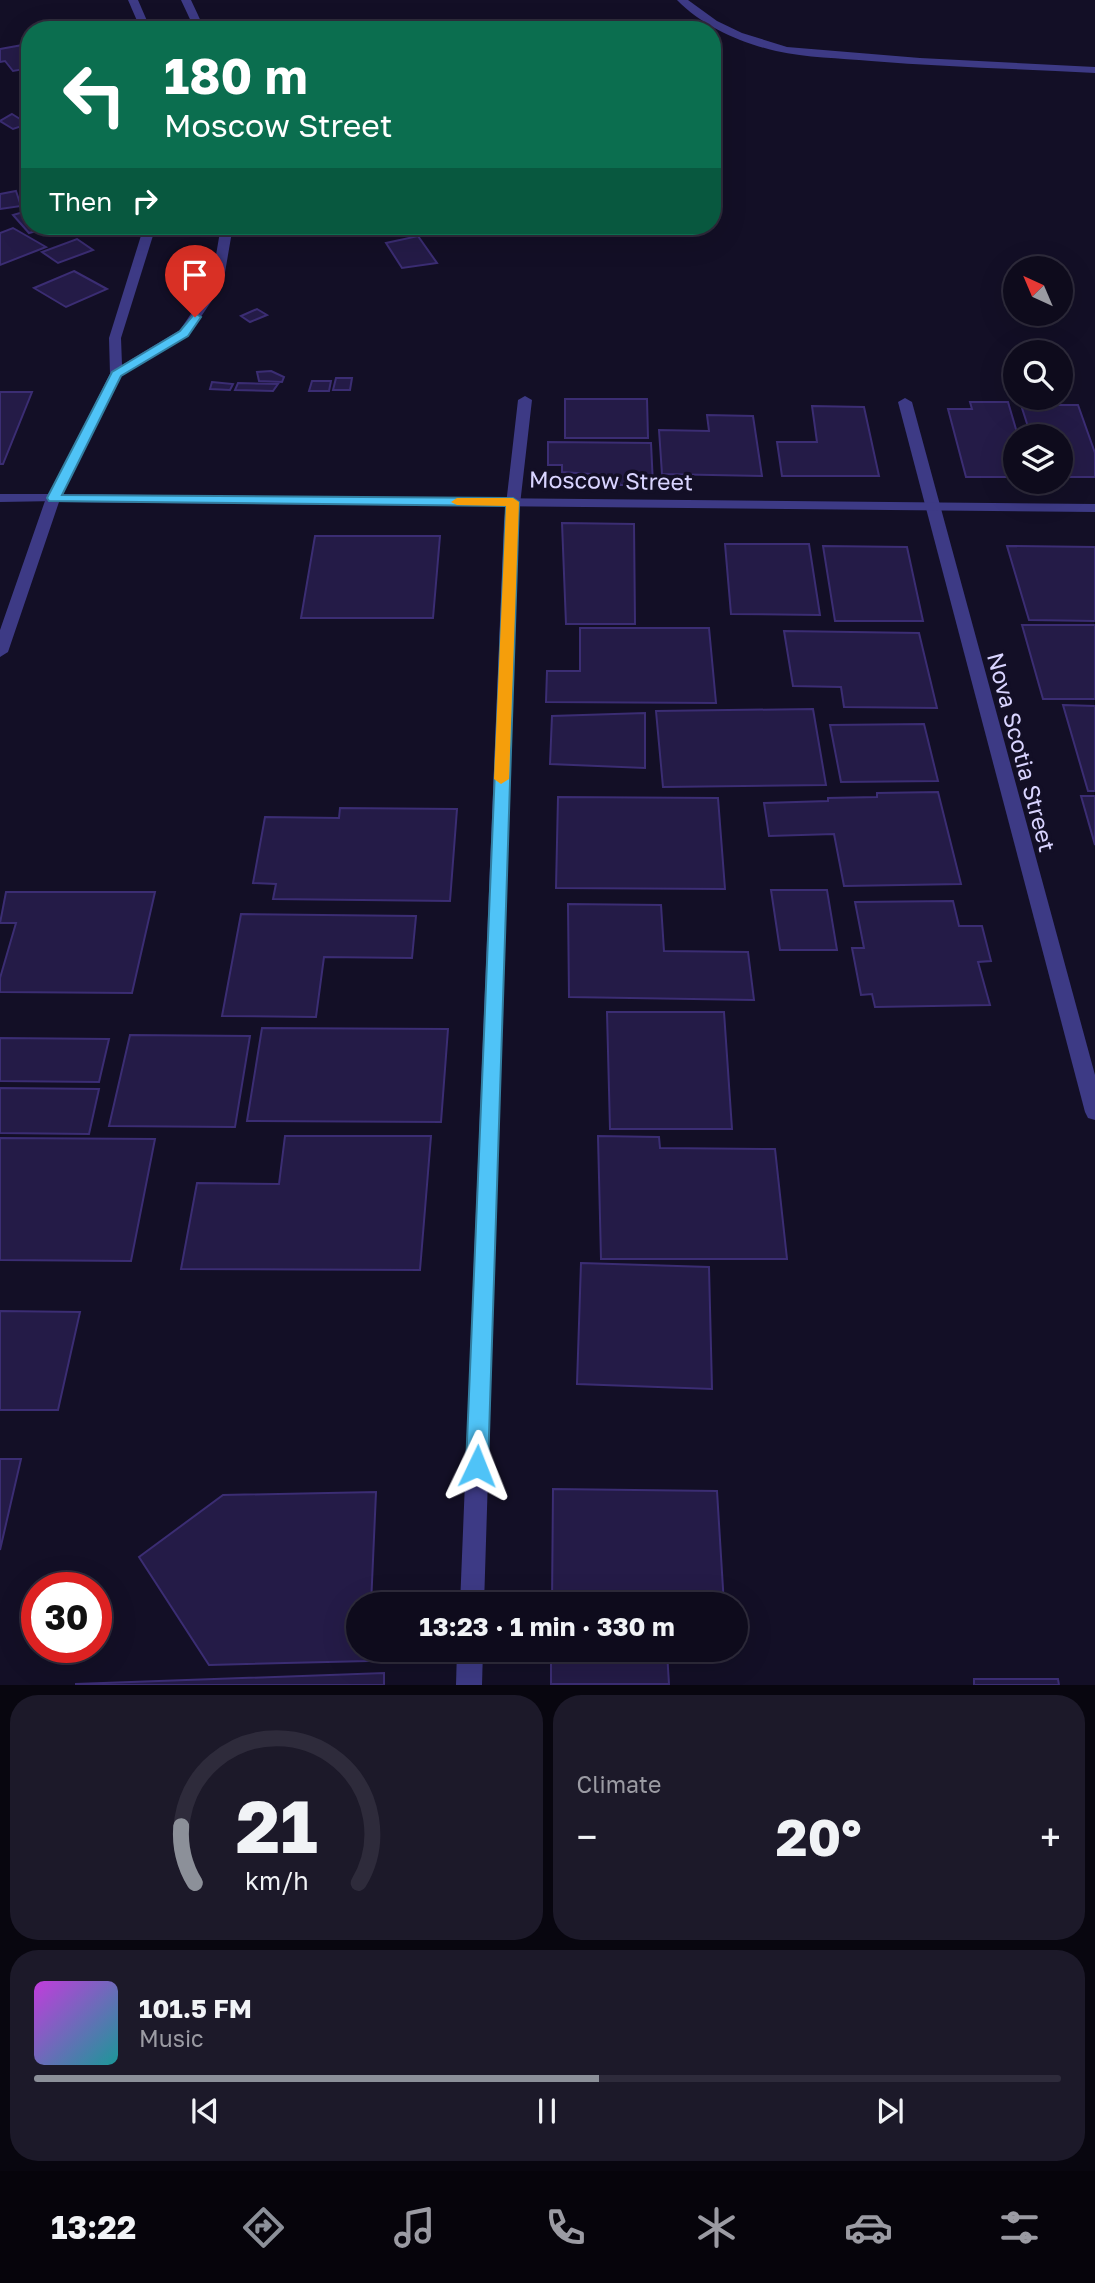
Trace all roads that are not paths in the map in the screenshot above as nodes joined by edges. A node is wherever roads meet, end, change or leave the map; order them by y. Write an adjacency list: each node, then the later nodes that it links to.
1 (133, 0): 4 (street)
2 (186, 0): 5 (street)
3 (682, 0): 6 (street)
4 (142, 21)
5 (196, 21)
6 (713, 21)
7 (721, 26): 8 (street)
8 (1095, 69)
9 (147, 235): 11 (street)
10 (225, 235): 11 (street)
11 (117, 374): 15 (street)
12 (525, 400): 16 (street)
13 (905, 402): 17 (street, Nova Scotia Street)
14 (0, 498): 15 (street, Moscow Street)
15 (54, 498): 16 (street, Moscow Street); 19 (street)
16 (513, 502): 17 (street, Moscow Street); 21 (street)
17 (934, 506): 18 (street, Moscow Street); 20 (street, Nova Scotia Street)
18 (1095, 508)
19 (0, 652)
20 (1095, 1112)
21 (472, 1592)
22 (470, 1662): 23 (street)
23 (469, 1685)

